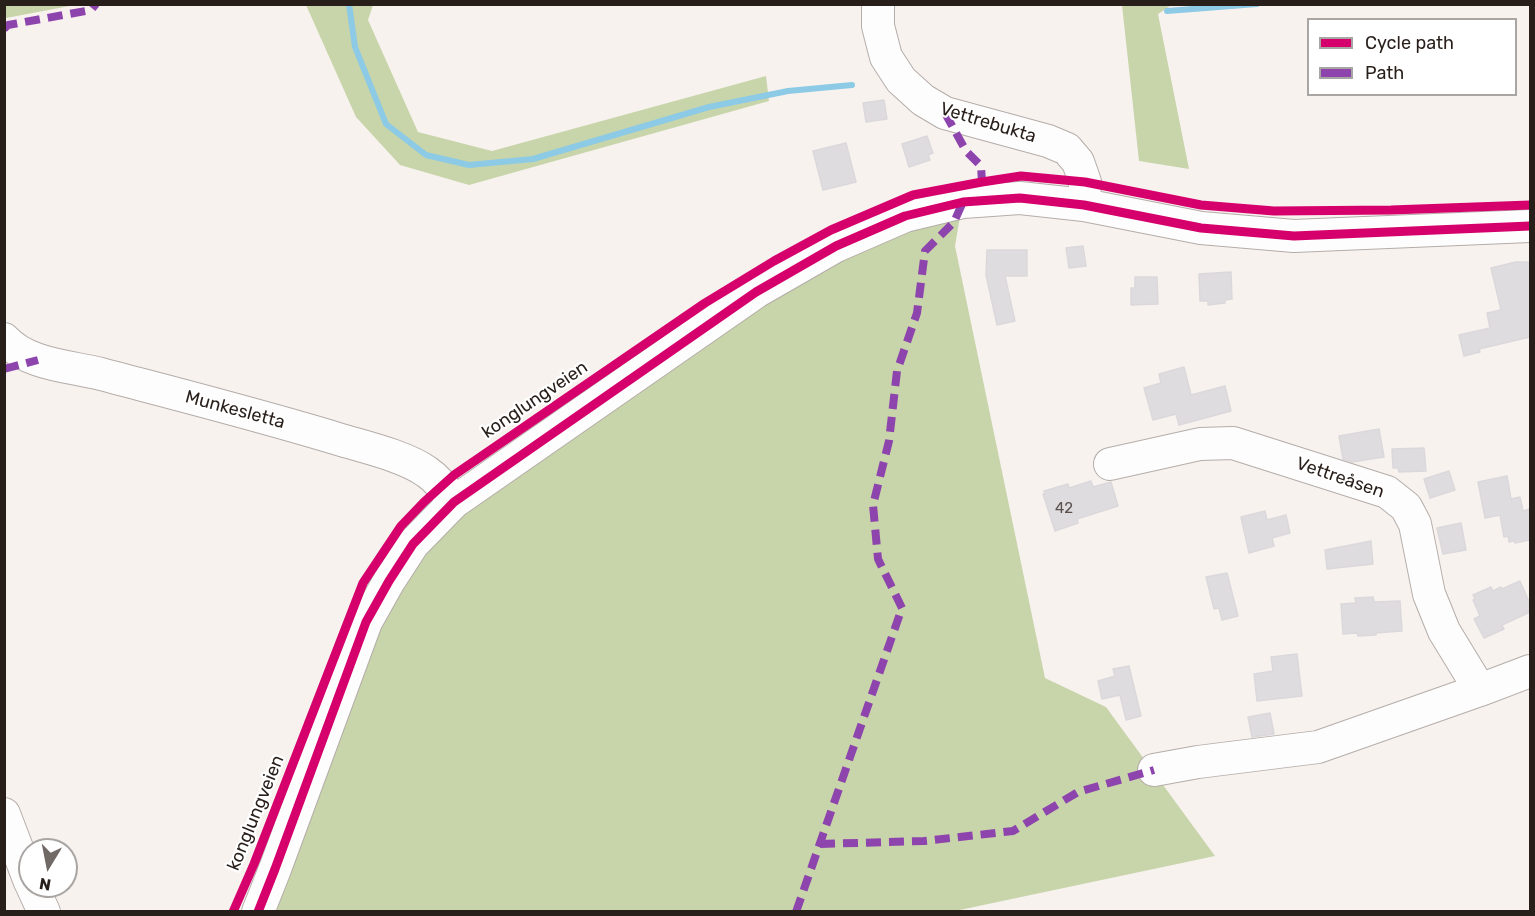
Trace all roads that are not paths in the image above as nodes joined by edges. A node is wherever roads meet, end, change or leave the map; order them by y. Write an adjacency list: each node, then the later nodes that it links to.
1 (879, 4): 2 (street, Vettrebukta)
2 (1084, 205): 3 (street, konglungveien); 6 (street, konglungveien)
3 (1530, 226)
4 (4, 339): 6 (street, Munkesletta)
5 (1110, 464): 8 (street, Vettreåsen)
6 (454, 502): 14 (street, konglungveien)
7 (1530, 671): 8 (street)
8 (1480, 690): 9 (street)
9 (1154, 770)
10 (4, 814): 11 (street)
11 (18, 851)
12 (38, 898): 13 (street)
13 (44, 912)
14 (258, 912)

